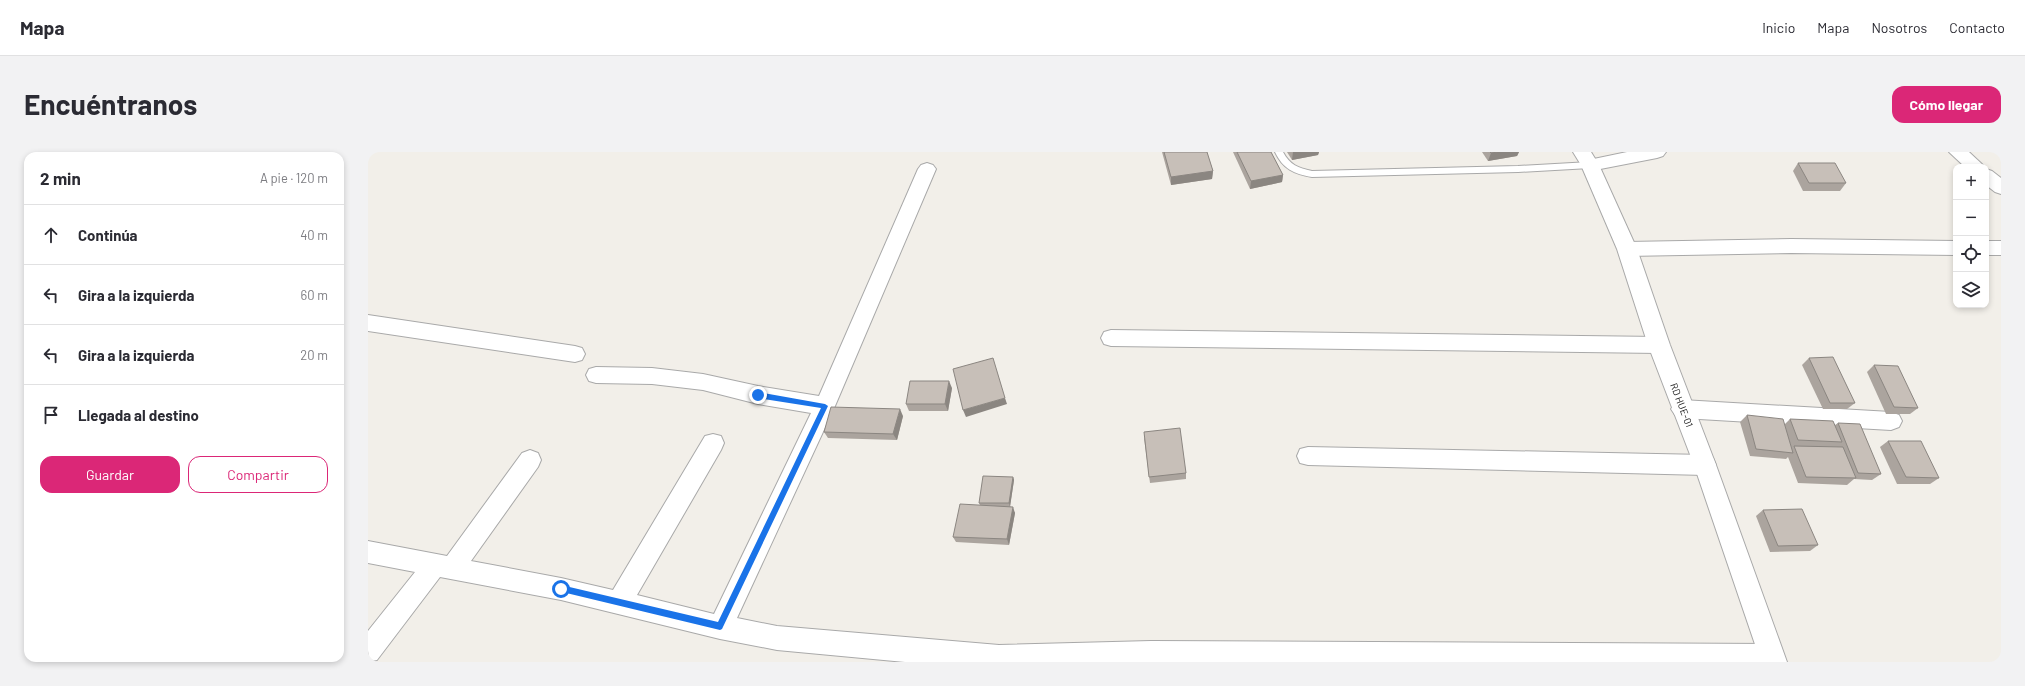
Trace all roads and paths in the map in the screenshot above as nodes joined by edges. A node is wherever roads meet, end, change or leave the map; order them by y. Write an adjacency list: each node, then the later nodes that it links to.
1 (1279, 152): 4 (lane)
2 (1657, 152): 4 (street)
3 (1958, 152): 5 (street)
4 (1586, 158): 12 (street, RD HUE-01)
5 (1972, 164)
6 (927, 169): 18 (street)
7 (1989, 178): 8 (street)
8 (2001, 188)
9 (1953, 248): 12 (street)
10 (1989, 248): 11 (street)
11 (2001, 248)
12 (1627, 249): 15 (street, RD HUE-01)
13 (368, 323): 16 (street)
14 (1111, 338): 15 (street)
15 (1659, 345): 19 (street, RD HUE-01)
16 (575, 354)
17 (596, 374): 18 (street)
18 (825, 406): 28 (street)
19 (1682, 409): 20 (street); 24 (street, RD HUE-01)
20 (1891, 421)
21 (713, 443): 27 (street)
22 (1308, 456): 24 (street)
23 (530, 460): 26 (street)
24 (1705, 465): 31 (street, RD HUE-01)
25 (368, 552): 26 (street)
26 (443, 566): 27 (street); 29 (street)
27 (619, 603): 28 (street)
28 (720, 627): 32 (street)
29 (368, 651)
30 (1338, 658): 31 (street); 32 (street)
31 (1773, 659)
32 (998, 660)

